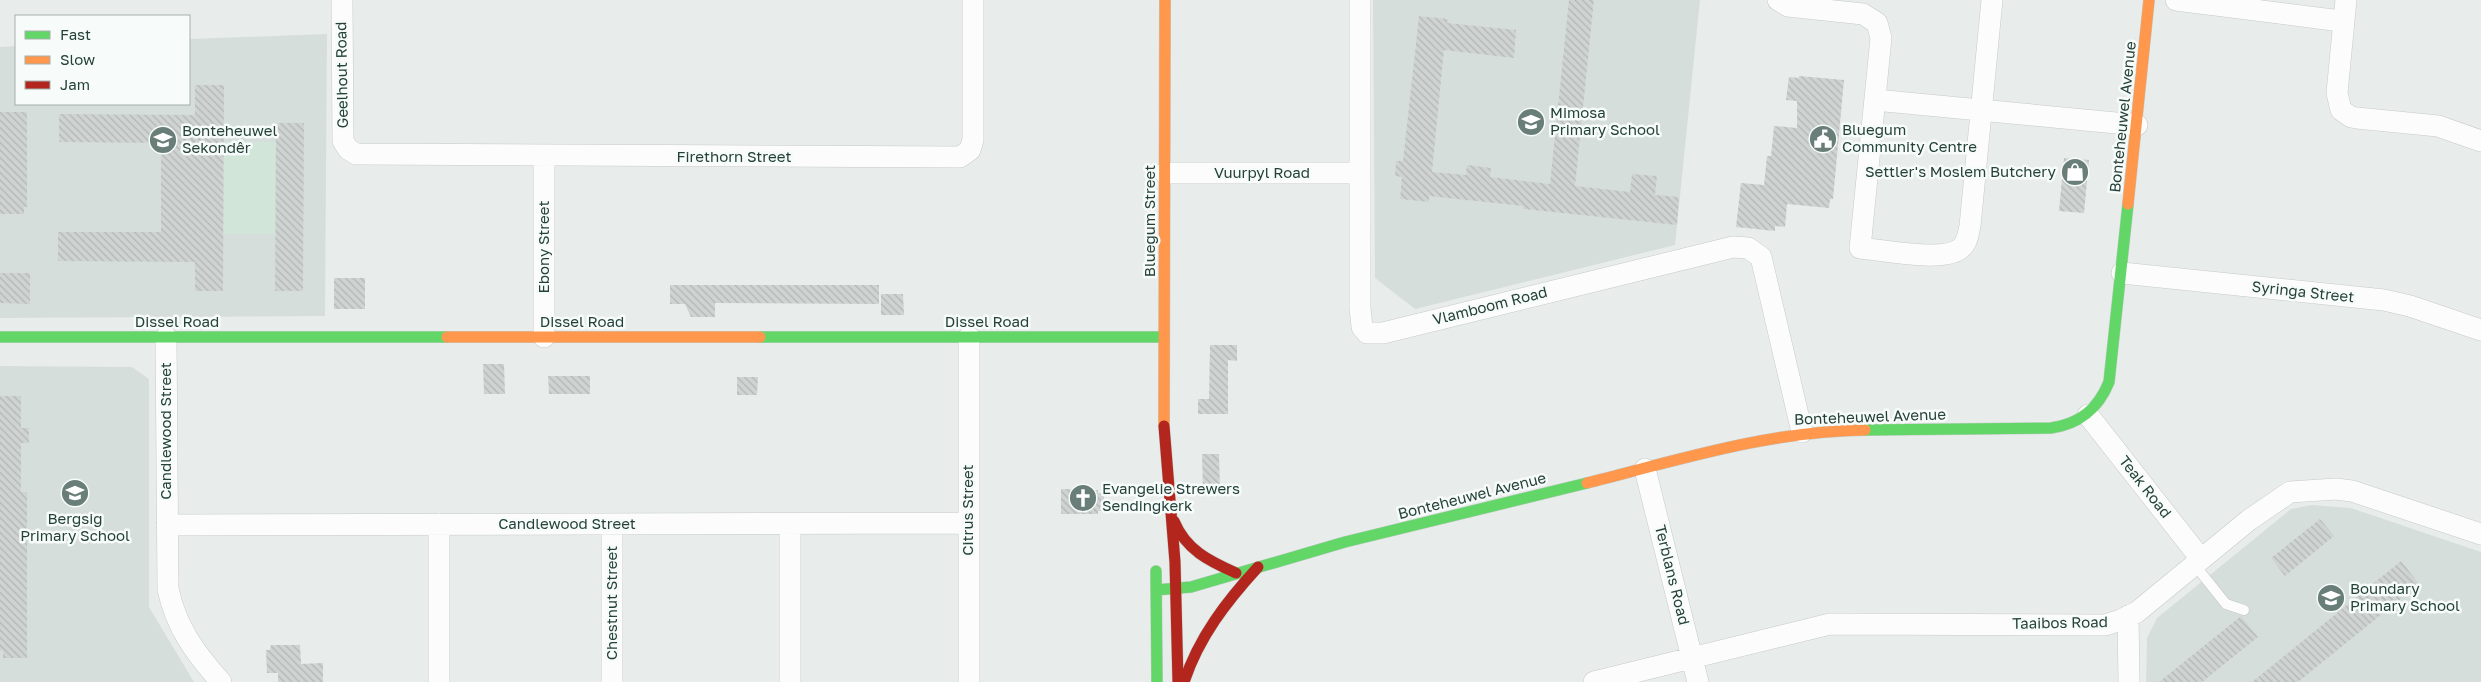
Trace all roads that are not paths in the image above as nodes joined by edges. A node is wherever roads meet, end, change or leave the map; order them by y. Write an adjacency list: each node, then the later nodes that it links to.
1 (342, 0): 15 (street, Geelhout Road)
2 (973, 0): 16 (street, Firethorn Street)
3 (1165, 0): 17 (street, Bluegum Street)
4 (1360, 0): 18 (street, Vlamboom Road)
5 (1778, 0): 11 (street)
6 (1992, 0): 12 (street)
7 (2149, 0): 13 (street, Bonteheuwel Avenue)
8 (2176, 0): 10 (street)
9 (2346, 0): 14 (street)
10 (2333, 20)
11 (1875, 100): 12 (street); 12 (street)
12 (1982, 110): 13 (street)
13 (2138, 125): 19 (street, Bonteheuwel Avenue)
14 (2481, 141)
15 (348, 149): 16 (street, Firethorn Street)
16 (544, 156): 23 (street, Ebony Street)
17 (1165, 173): 18 (street, Vuurpyl Road); 25 (street, Bluegum Street)
18 (1360, 173): 27 (street, Vlamboom Road)
19 (2122, 273): 20 (street, Syringa Street); 26 (street, Bonteheuwel Avenue)
20 (2481, 330)
21 (0, 337): 22 (street, Dissel Road)
22 (166, 337): 23 (street, Dissel Road); 36 (street, Candlewood Street)
23 (544, 337): 24 (street, Dissel Road)
24 (969, 337): 25 (street, Dissel Road); 32 (street, Citrus Street)
25 (1164, 337): 28 (street, Bluegum Street)
26 (2088, 415): 27 (street, Bonteheuwel Avenue); 39 (street, Teak Road)
27 (1802, 432): 29 (street, Bonteheuwel Avenue)
28 (1164, 443): 30 (street, Bluegum Street); 31 (street, Bluegum Street)
29 (1645, 469): 40 (street, Bonteheuwel Avenue); 46 (street, Terblans Road)
30 (1157, 480)
31 (1172, 515): 41 (street); 42 (street, Bluegum Street)
32 (968, 523): 35 (street, Candlewood Street); 51 (street, Citrus Street)
33 (439, 524): 34 (street, Candlewood Street); 36 (street, Candlewood Street); 48 (street)
34 (612, 524): 35 (street, Candlewood Street); 49 (street, Chestnut Street)
35 (790, 524): 50 (street)
36 (166, 525): 47 (street, Candlewood Street)
37 (2481, 534): 39 (street, Taaibos Road)
38 (1156, 560): 43 (street)
39 (2198, 561): 44 (lane); 45 (street, Taaibos Road)
40 (1258, 566): 41 (street, Bonteheuwel Avenue); 54 (street)
41 (1236, 573): 42 (street, Bonteheuwel Avenue)
42 (1177, 588): 43 (street, Bonteheuwel Avenue); 53 (street, Bluegum Street)
43 (1156, 590): 52 (street)
44 (2244, 610)
45 (2128, 616): 46 (street, Taaibos Road); 57 (street)
46 (1692, 657): 55 (street, Taaibos Road); 56 (street, Terblans Road)
47 (221, 682)
48 (439, 682)
49 (612, 682)
50 (790, 682)
51 (969, 682)
52 (1157, 682)
53 (1178, 682)
54 (1184, 682)
55 (1594, 682)
56 (1698, 682)
57 (2129, 682)

